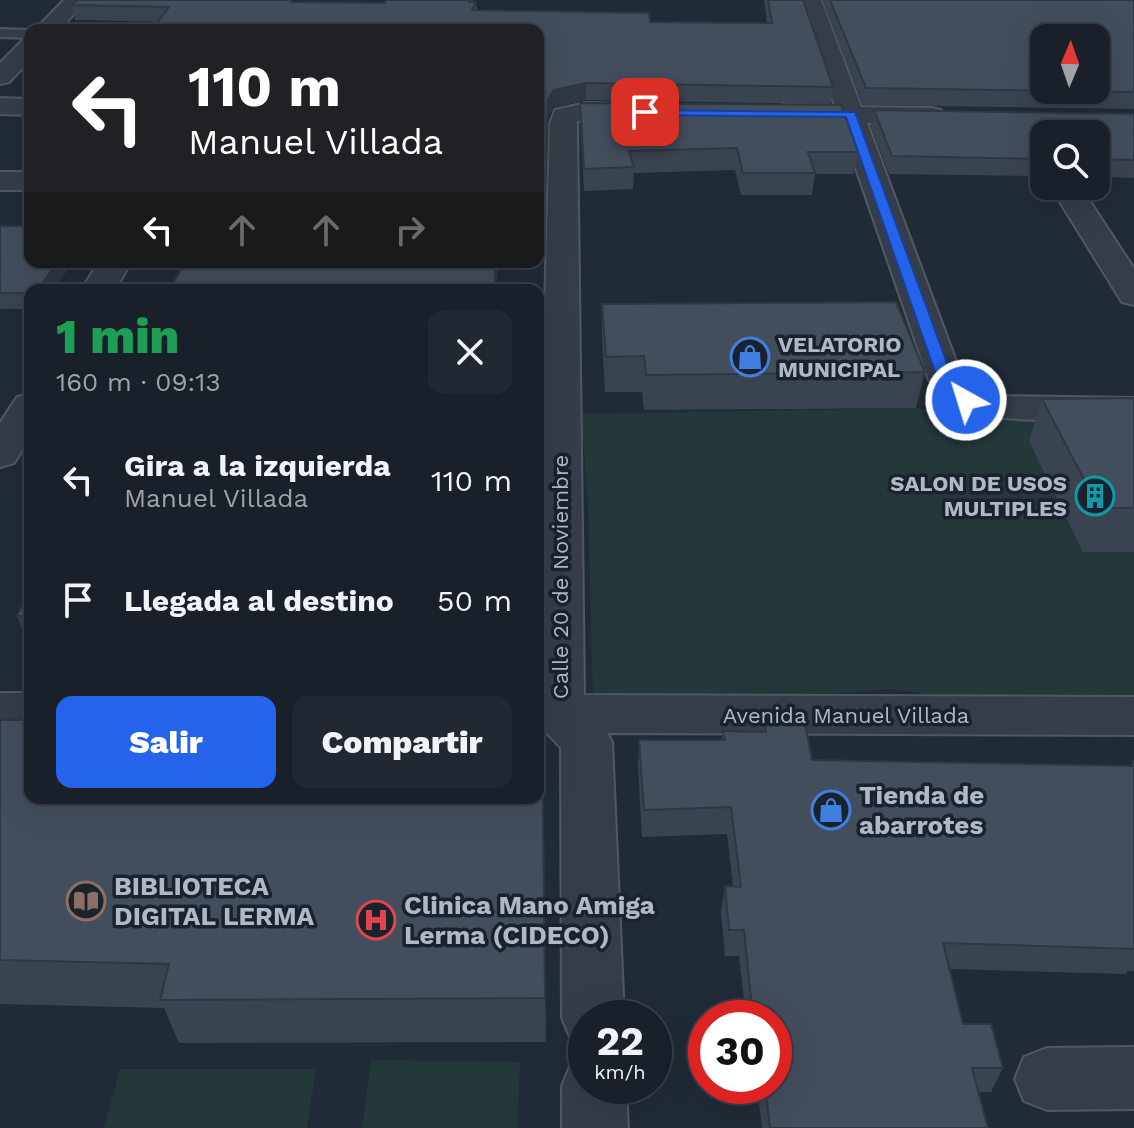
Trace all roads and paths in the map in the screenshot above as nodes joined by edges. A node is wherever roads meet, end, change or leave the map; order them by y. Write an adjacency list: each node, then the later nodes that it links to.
1 (76, 0): 3 (street)
2 (810, 0): 12 (street)
3 (52, 24)
4 (0, 33): 5 (lane)
5 (24, 34)
6 (24, 52): 7 (street)
7 (0, 77)
8 (0, 106): 9 (street)
9 (24, 107)
10 (664, 112): 16 (street, Calle 20 de Noviembre)
11 (757, 113): 12 (street)
12 (851, 114): 13 (street); 19 (street)
13 (960, 117)
14 (0, 181): 15 (street)
15 (24, 181)
16 (550, 191): 24 (street, Calle 20 de Noviembre)
17 (1074, 200): 18 (street)
18 (1134, 295)
19 (1134, 409)
20 (24, 415): 21 (street)
21 (0, 455)
22 (0, 712): 23 (street)
23 (24, 712)
24 (548, 714): 25 (street, Avenida Manuel Villada); 26 (street, Calle 20 de Noviembre)
25 (1134, 716)
26 (593, 1000)
27 (1134, 1078): 28 (street)
28 (1047, 1079)
29 (594, 1104): 30 (street)
30 (595, 1128)

